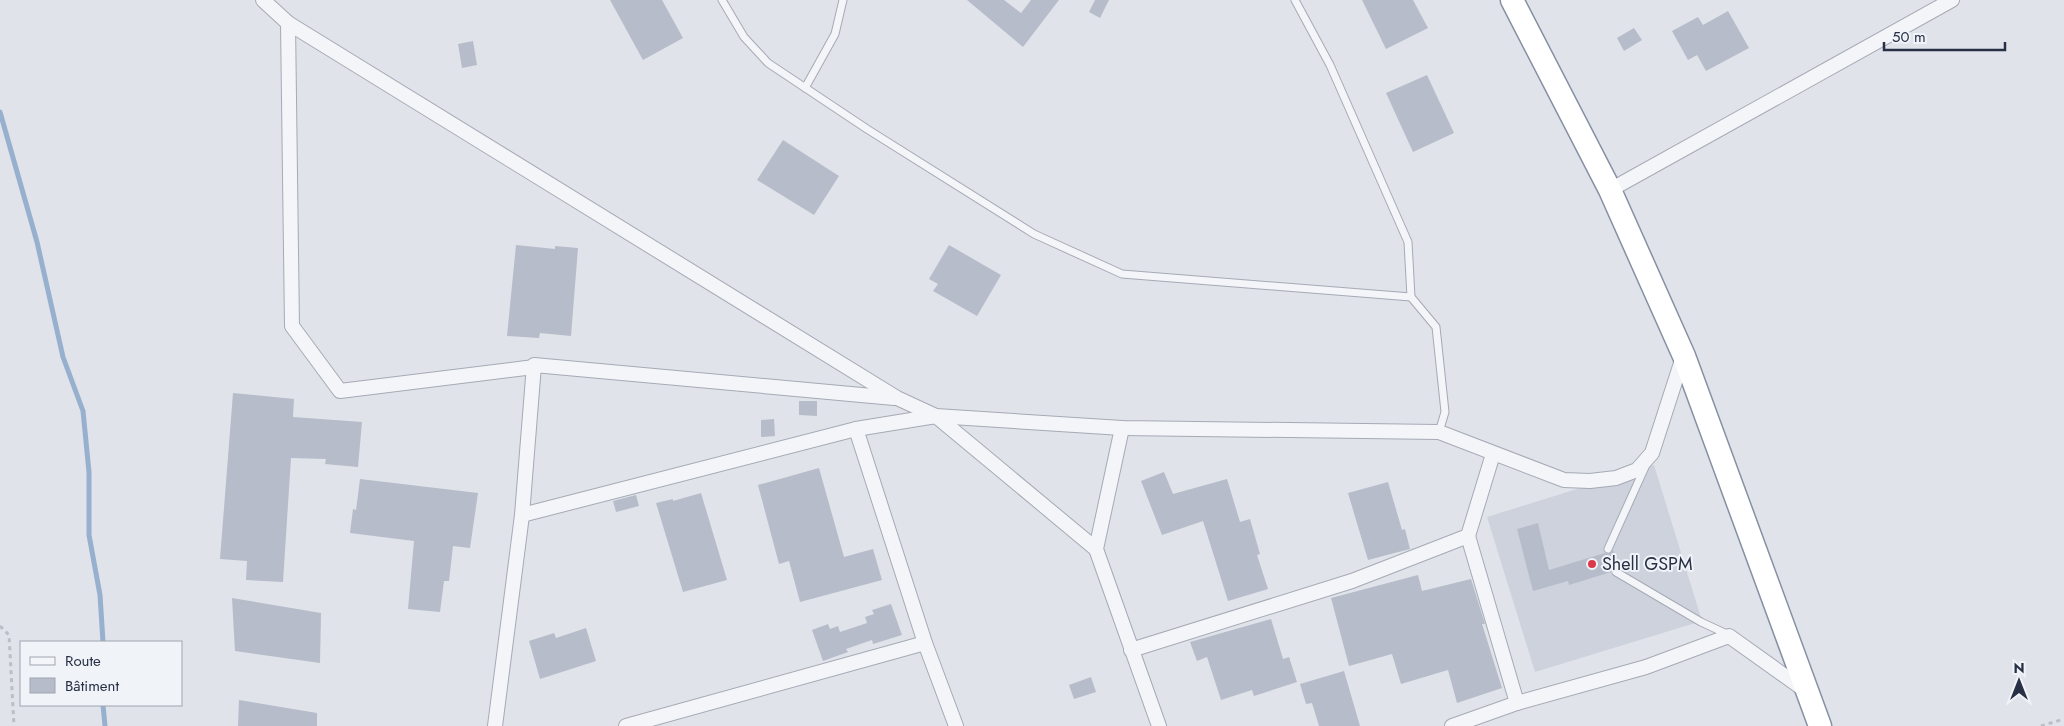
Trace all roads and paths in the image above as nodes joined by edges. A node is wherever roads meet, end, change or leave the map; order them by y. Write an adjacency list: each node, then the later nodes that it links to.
1 (263, 0): 7 (street)
2 (722, 0): 8 (lane)
3 (843, 0): 8 (lane)
4 (1295, 0): 10 (lane)
5 (1512, 0): 9 (highway)
6 (1952, 0): 9 (street)
7 (288, 23): 12 (street); 13 (street)
8 (805, 88): 10 (lane)
9 (1610, 190): 11 (highway)
10 (1411, 297): 17 (lane)
11 (1684, 356): 18 (street); 29 (highway)
12 (534, 367): 13 (street); 20 (street)
13 (897, 398): 14 (street)
14 (936, 416): 15 (street); 16 (street); 22 (street)
15 (1122, 428): 17 (street); 22 (street)
16 (856, 429): 20 (street); 27 (street)
17 (1440, 432): 19 (street)
18 (1652, 453): 19 (street); 23 (lane)
19 (1493, 454): 21 (street)
20 (522, 515): 33 (street)
21 (1468, 536): 28 (street); 30 (street)
22 (1096, 549): 28 (street)
23 (1608, 549)
24 (1616, 572): 26 (lane)
25 (0, 626): 32 (path)
26 (1730, 636): 29 (street); 30 (street)
27 (925, 643): 34 (street); 35 (street)
28 (1131, 650): 36 (street)
29 (1809, 693): 38 (highway)
30 (1517, 703): 37 (street)
31 (2064, 719): 39 (path)
32 (14, 726)
33 (495, 726)
34 (626, 726)
35 (956, 726)
36 (1159, 726)
37 (1452, 726)
38 (1820, 726)
39 (2041, 726)

